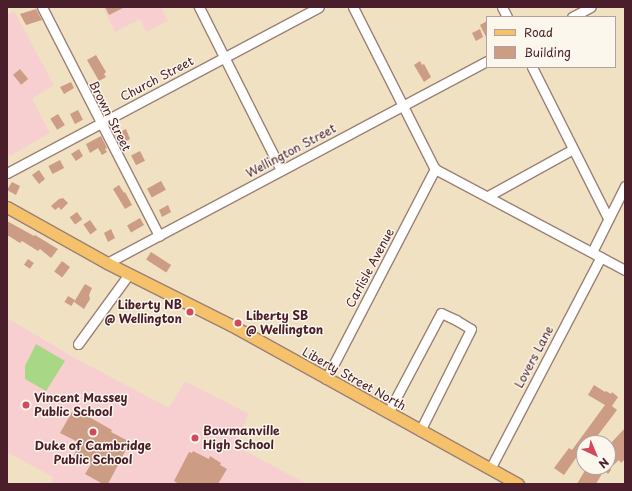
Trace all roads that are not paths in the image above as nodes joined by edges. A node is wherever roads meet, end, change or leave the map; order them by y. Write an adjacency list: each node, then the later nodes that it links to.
1 (42, 7): 13 (street, Brown Street)
2 (199, 7): 9 (street)
3 (319, 7): 9 (street, Church Street)
4 (353, 7): 12 (street)
5 (502, 7): 7 (street)
6 (591, 7): 8 (street)
7 (506, 16)
8 (574, 16)
9 (223, 58): 13 (street, Church Street); 16 (street)
10 (486, 62): 12 (street, Wellington Street)
11 (532, 68): 14 (street)
12 (403, 105): 15 (street); 16 (street, Wellington Street)
13 (100, 123): 17 (street, Church Street); 22 (street, Brown Street)
14 (573, 149): 19 (street); 21 (street)
15 (435, 169): 19 (street); 29 (street, Carlisle Avenue)
16 (281, 170): 22 (street, Wellington Street)
17 (7, 173)
18 (625, 186): 21 (street)
19 (488, 196): 23 (street)
20 (7, 207): 25 (main road, Liberty Street North)
21 (608, 218): 23 (street)
22 (159, 236): 25 (street, Wellington Street)
23 (592, 252): 24 (street)
24 (601, 257): 26 (street); 32 (street, Lovers Lane)
25 (107, 263): 27 (main road, Liberty Street North)
26 (625, 270)
27 (129, 274): 28 (street); 29 (main road, Liberty Street North)
28 (78, 344)
29 (326, 379): 30 (main road, Liberty Street North)
30 (388, 413): 31 (main road, Liberty Street North); 31 (street)
31 (420, 431): 32 (main road, Liberty Street North)
32 (490, 469): 33 (main road, Liberty Street North)
33 (518, 484)

